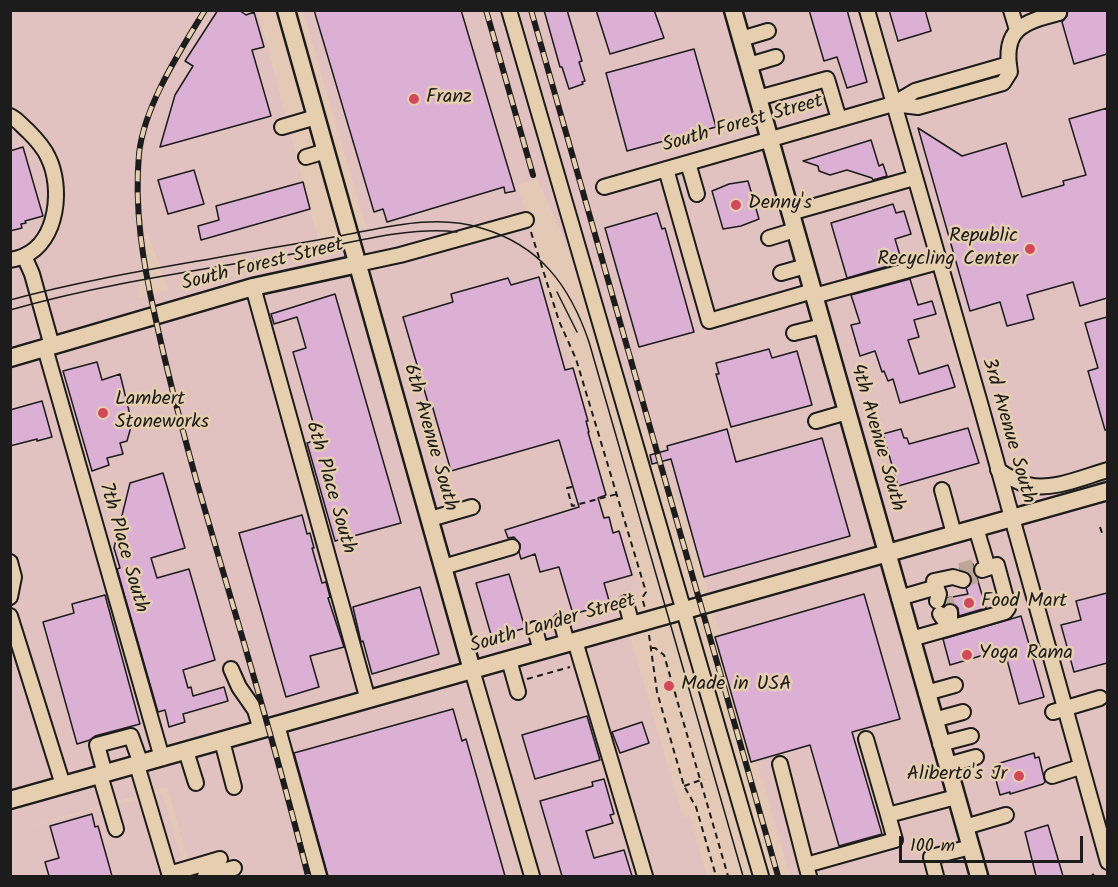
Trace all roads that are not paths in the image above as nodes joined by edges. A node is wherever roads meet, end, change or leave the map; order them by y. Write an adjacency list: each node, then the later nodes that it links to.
1 (286, 10): 16 (main road, 6th Avenue South)
2 (509, 10): 65 (street)
3 (733, 10): 9 (main road, 4th Avenue South)
4 (867, 10): 14 (street, 3rd Avenue South)
5 (1011, 10): 7 (street)
6 (1059, 13): 7 (street)
7 (1017, 30): 11 (street)
8 (768, 31): 9 (street)
9 (741, 39): 12 (main road, 4th Avenue South)
10 (776, 57): 12 (street)
11 (1009, 64): 14 (street); 14 (street)
12 (748, 65): 13 (main road, 4th Avenue South)
13 (758, 98): 17 (street); 19 (main road, 4th Avenue South)
14 (893, 104): 17 (street, South Forest Street); 24 (street, 3rd Avenue South)
15 (10, 116): 31 (street)
16 (316, 117): 18 (street); 20 (main road, 6th Avenue South)
17 (839, 119): 19 (street, South Forest Street)
18 (282, 127)
19 (770, 139): 22 (street, South Forest Street); 27 (main road, 4th Avenue South)
20 (326, 151): 21 (street); 34 (main road, 6th Avenue South)
21 (306, 157)
22 (688, 163): 23 (street, South Forest Street); 26 (street)
23 (666, 169): 25 (street, South Forest Street); 38 (street)
24 (914, 178): 27 (street); 33 (street, 3rd Avenue South)
25 (604, 187)
26 (697, 194)
27 (790, 213): 29 (main road, 4th Avenue South)
28 (526, 220): 34 (street, South Forest Street)
29 (795, 230): 30 (street); 35 (main road, 4th Avenue South)
30 (769, 238)
31 (24, 256): 32 (street); 41 (street, 7th Place South)
32 (10, 260)
33 (938, 262): 38 (street); 45 (street, 3rd Avenue South)
34 (358, 264): 37 (main road, South Forest Street); 51 (main road, 6th Avenue South)
35 (806, 266): 36 (street); 38 (main road, 4th Avenue South)
36 (781, 273)
37 (253, 287): 41 (main road, South Forest Street); 81 (street, 6th Place South)
38 (813, 294): 39 (main road, 4th Avenue South)
39 (822, 326): 40 (street); 43 (main road, 4th Avenue South)
40 (794, 333)
41 (49, 347): 42 (main road, South Forest Street); 92 (street, 7th Place South)
42 (10, 358)
43 (847, 412): 44 (street); 55 (main road, 4th Avenue South)
44 (816, 422)
45 (998, 470): 46 (street); 50 (street, 3rd Avenue South)
46 (1107, 470)
47 (942, 490): 53 (street)
48 (1107, 491): 50 (main road, South Lander Street)
49 (472, 507): 51 (street)
50 (1011, 518): 52 (main road, South Lander Street); 59 (street, 3rd Avenue South)
51 (430, 519): 57 (main road, 6th Avenue South)
52 (976, 528): 53 (main road, South Lander Street); 58 (street)
53 (954, 534): 55 (main road, South Lander Street)
54 (512, 547): 57 (street)
55 (887, 553): 62 (main road, 4th Avenue South); 65 (main road, South Lander Street)
56 (10, 562): 60 (street)
57 (443, 567): 76 (main road, 6th Avenue South)
58 (971, 572): 61 (street); 63 (street)
59 (1030, 585): 61 (street); 82 (street, 3rd Avenue South)
60 (10, 597)
61 (1006, 597): 69 (street)
62 (899, 598): 63 (street); 71 (main road, 4th Avenue South)
63 (941, 601): 69 (street)
64 (626, 603): 68 (street)
65 (684, 610): 68 (main road, South Lander Street); 118 (street)
66 (10, 616): 100 (street)
67 (561, 621): 72 (street)
68 (632, 625): 72 (main road, South Lander Street)
69 (950, 628): 71 (street)
70 (535, 629): 73 (street)
71 (911, 639): 79 (main road, 4th Avenue South)
72 (571, 642): 73 (main road, South Lander Street); 117 (street)
73 (541, 651): 74 (main road, South Lander Street)
74 (509, 660): 76 (main road, South Lander Street); 78 (street)
75 (231, 669): 85 (street)
76 (472, 670): 81 (main road, South Lander Street); 116 (street, 6th Avenue South)
77 (955, 685): 79 (street)
78 (517, 687)
79 (926, 693): 84 (main road, 4th Avenue South)
80 (1100, 698): 82 (street)
81 (368, 699): 85 (main road, South Lander Street)
82 (1059, 710): 96 (street, 3rd Avenue South)
83 (963, 712): 84 (street)
84 (934, 720): 89 (main road, 4th Avenue South)
85 (269, 728): 88 (main road, South Lander Street); 115 (street)
86 (971, 736): 89 (street)
87 (866, 739): 104 (street)
88 (222, 741): 90 (main road, South Lander Street); 101 (street)
89 (940, 744): 95 (main road, 4th Avenue South)
90 (186, 751): 92 (main road, South Lander Street); 99 (street)
91 (976, 757): 95 (street)
92 (162, 758): 93 (main road, South Lander Street)
93 (139, 764): 97 (main road, South Lander Street); 97 (street); 113 (street)
94 (780, 764): 112 (street)
95 (946, 765): 102 (main road, 4th Avenue South)
96 (1080, 767): 98 (street); 110 (street, 3rd Avenue South)
97 (103, 774): 100 (main road, South Lander Street); 107 (street)
98 (1052, 776)
99 (196, 783)
100 (63, 785): 103 (main road, South Lander Street)
101 (234, 787)
102 (956, 797): 104 (street); 106 (main road, 4th Avenue South)
103 (10, 800)
104 (888, 815): 112 (street)
105 (1006, 815): 106 (street)
106 (965, 827): 108 (main road, 4th Avenue South)
107 (116, 829)
108 (971, 847): 119 (street); 120 (main road, 4th Avenue South)
109 (220, 859): 113 (street)
110 (1107, 862)
111 (234, 868): 114 (street)
112 (808, 871)
113 (170, 875)
114 (205, 876)
115 (319, 876)
116 (532, 876)
117 (645, 876)
118 (761, 876)
119 (936, 876)
120 (979, 876)

